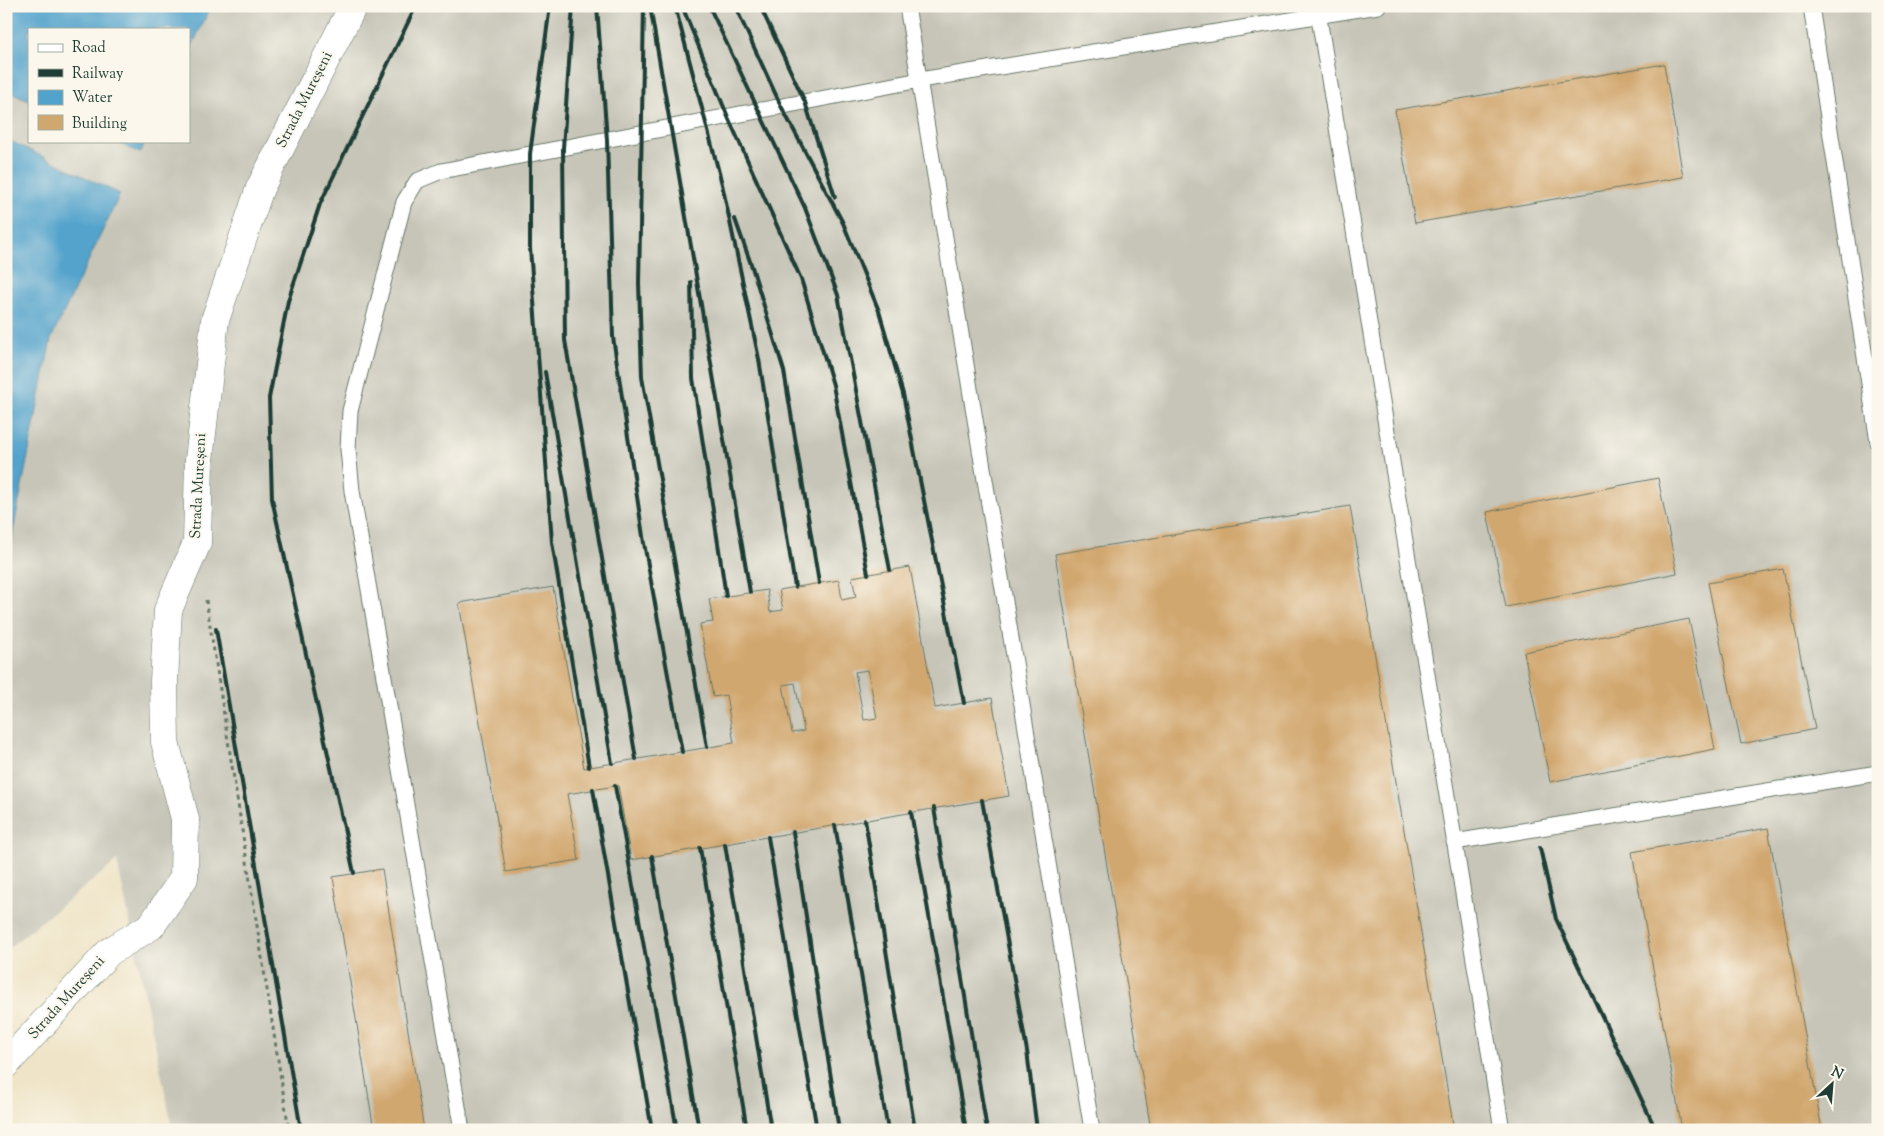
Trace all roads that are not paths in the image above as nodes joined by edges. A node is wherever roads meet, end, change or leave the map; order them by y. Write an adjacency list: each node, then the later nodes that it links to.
1 (353, 6): 10 (street, Strada Mureșeni)
2 (907, 6): 6 (lane)
3 (1378, 6): 5 (lane)
4 (1811, 6): 7 (lane)
5 (1317, 11): 6 (lane); 9 (lane)
6 (920, 80): 11 (lane); 12 (lane)
7 (1878, 442)
8 (1878, 773): 9 (lane)
9 (1454, 842): 13 (lane)
10 (6, 1064)
11 (462, 1130)
12 (1092, 1130)
13 (1502, 1130)

